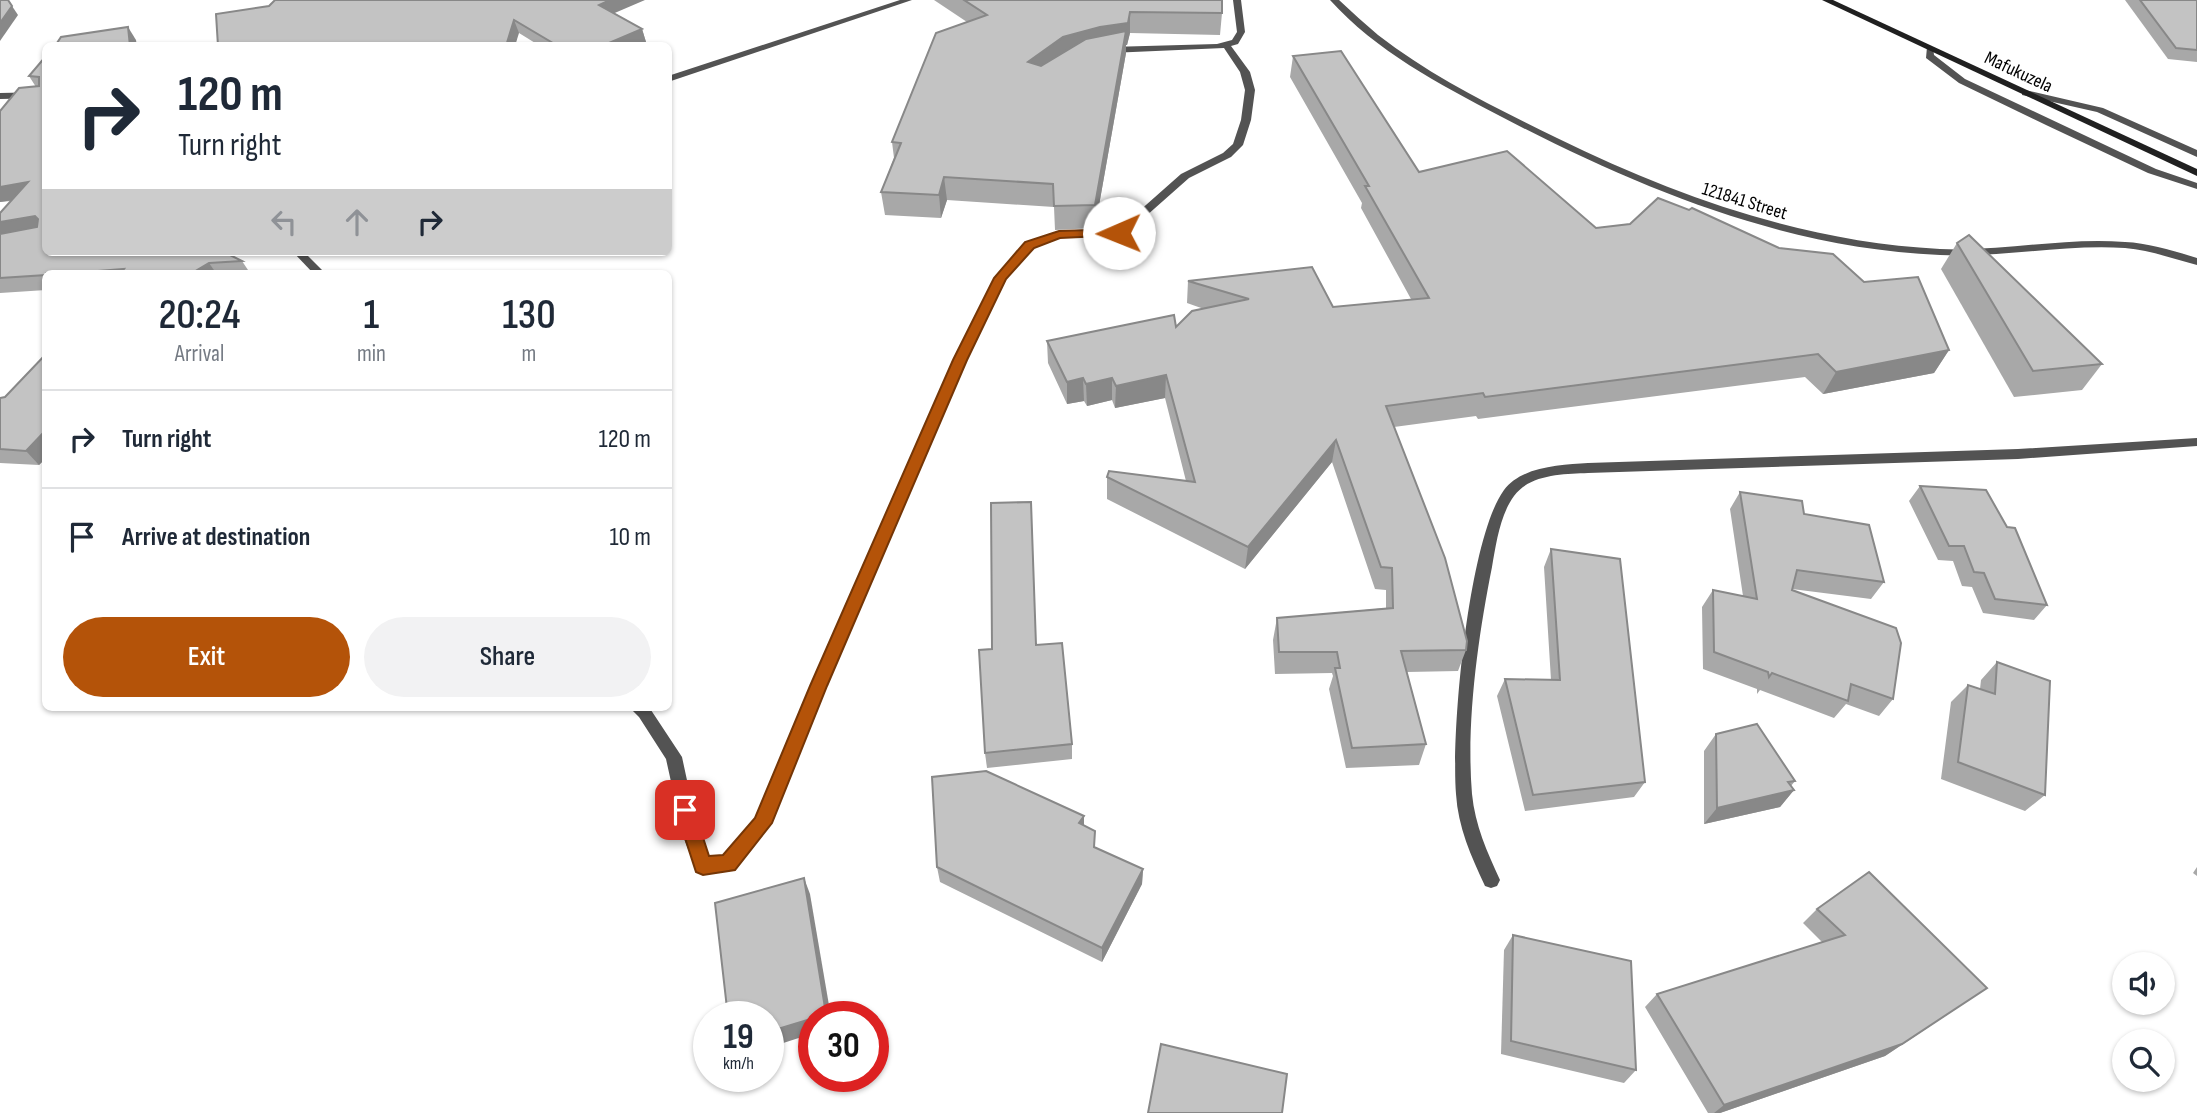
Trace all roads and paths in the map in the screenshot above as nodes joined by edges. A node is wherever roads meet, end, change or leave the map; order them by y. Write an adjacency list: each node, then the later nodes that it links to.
1 (908, 0): 8 (street)
2 (1237, 0): 5 (street)
3 (1334, 0): 16 (street, 121841 Street)
4 (1826, 0): 6 (main road, Mafukuzela)
5 (1226, 45): 7 (street); 19 (street)
6 (1930, 48): 9 (main road, Mafukuzela); 14 (street)
7 (1094, 53)
8 (672, 78)
9 (2025, 93): 12 (street); 13 (main road, Mafukuzela)
10 (42, 95): 11 (street)
11 (0, 96)
12 (2197, 154)
13 (2197, 173)
14 (2197, 186)
15 (302, 256): 17 (street)
16 (2197, 262)
17 (316, 270)
18 (2197, 442): 20 (street)
19 (643, 711)
20 (1491, 880)

